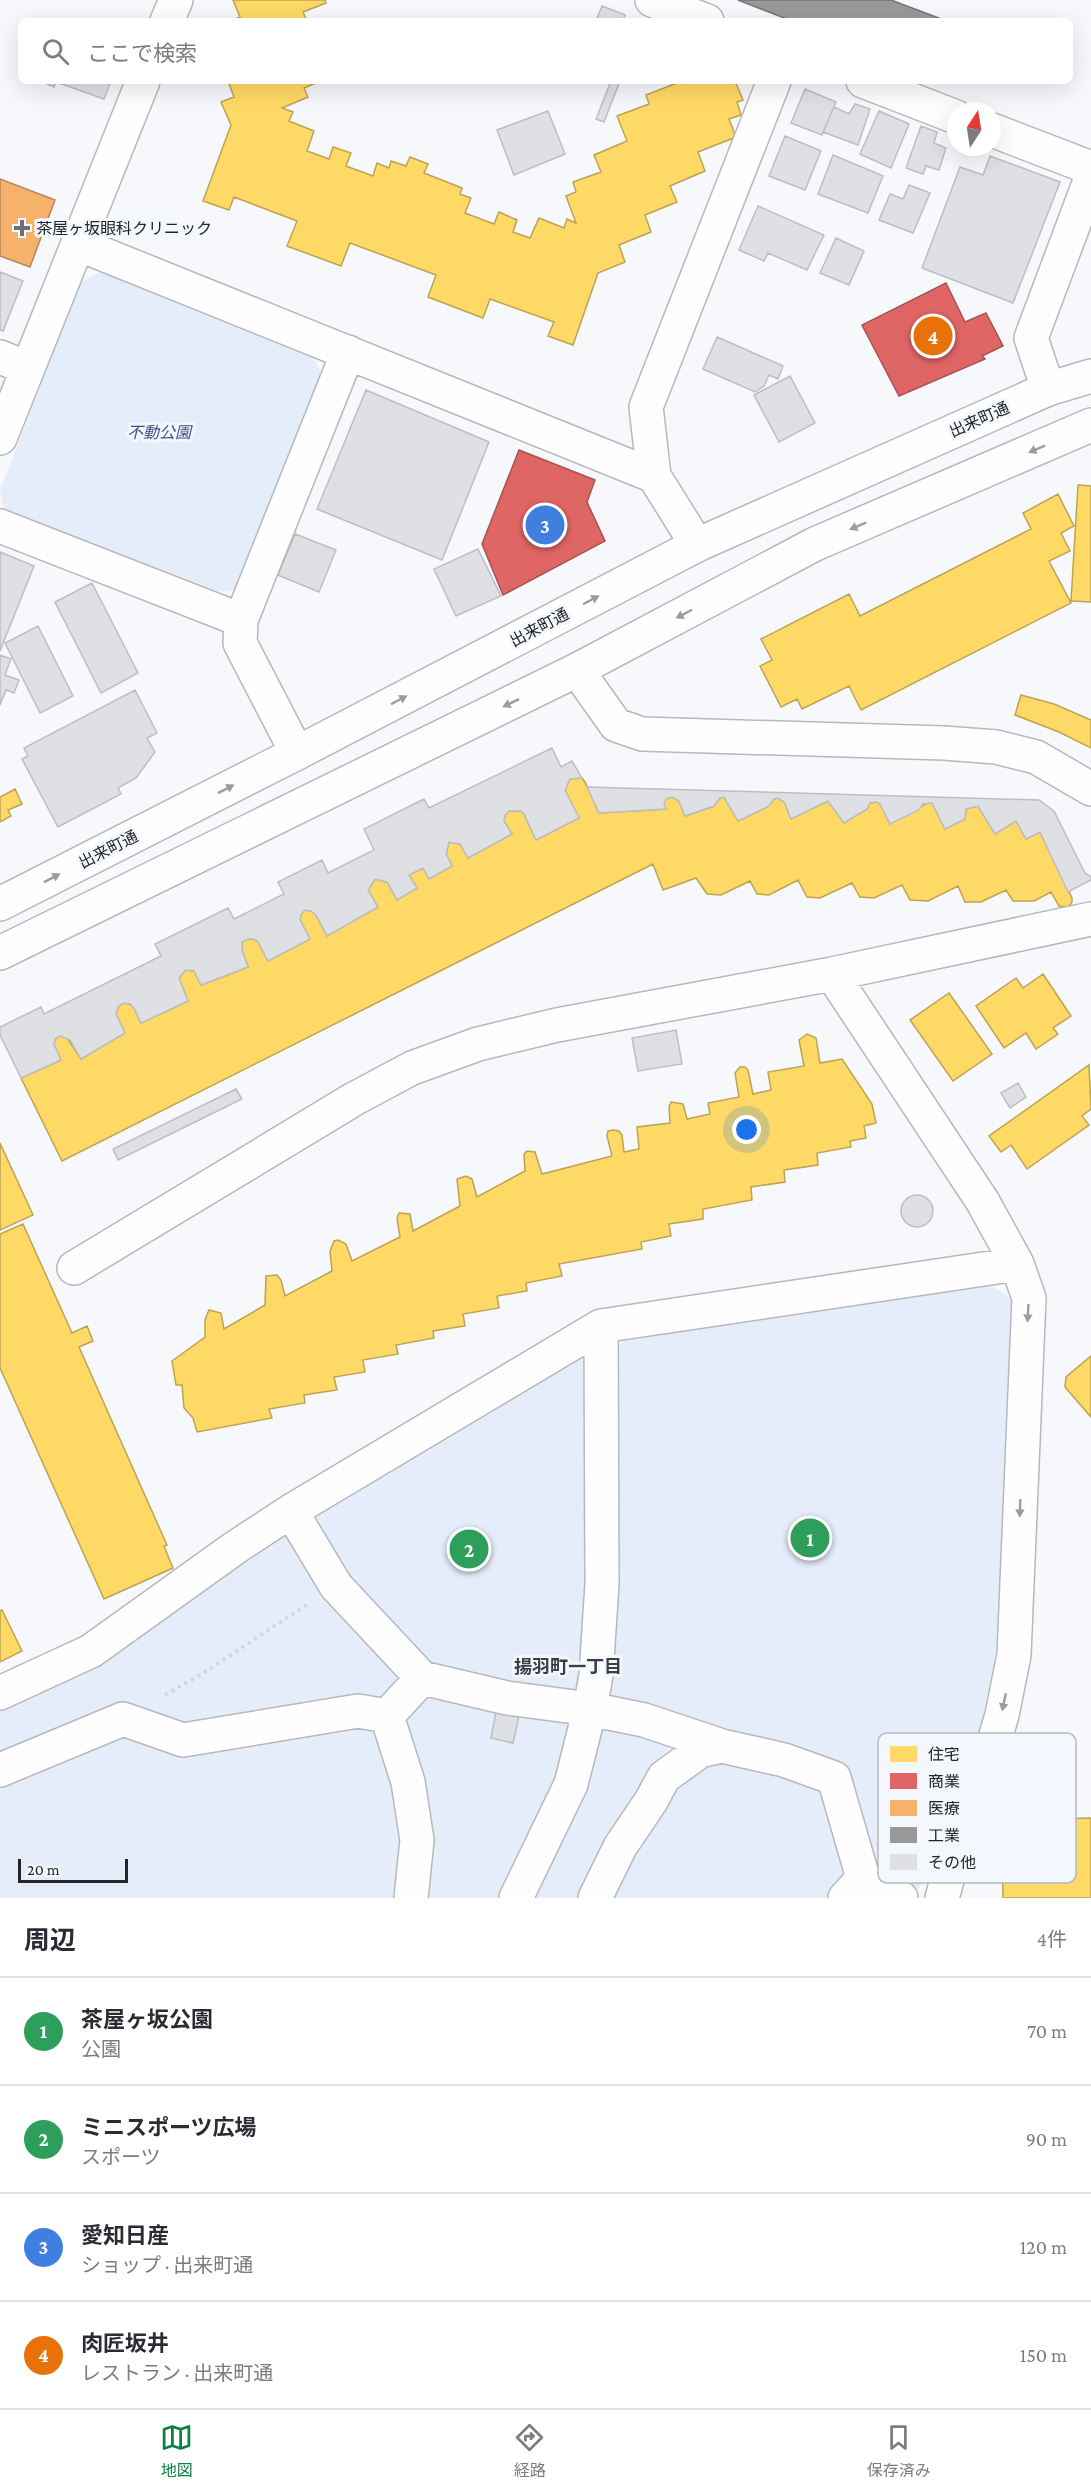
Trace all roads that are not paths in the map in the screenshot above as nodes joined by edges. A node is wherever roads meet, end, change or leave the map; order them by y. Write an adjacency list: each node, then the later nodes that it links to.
1 (176, 0): 3 (street)
2 (652, 0): 4 (street)
3 (168, 18)
4 (699, 18)
5 (142, 84): 12 (street)
6 (773, 84): 19 (street)
7 (871, 84): 8 (street)
8 (947, 114)
9 (1001, 133): 10 (street)
10 (1091, 168)
11 (1091, 178): 16 (street)
12 (78, 244): 13 (street); 14 (street)
13 (348, 352): 19 (street); 22 (street)
14 (14, 362): 18 (street)
15 (1091, 376): 16 (street, 出来町通)
16 (1048, 388): 21 (street, 出来町通)
17 (1091, 425): 23 (street, one-way to 23)
18 (0, 438)
19 (654, 476): 21 (street)
20 (0, 526): 22 (street)
21 (697, 544): 24 (street, 出来町通, one-way to 21)
22 (241, 620): 24 (street)
23 (577, 670): 25 (street); 28 (street, one-way to 28)
24 (297, 753): 26 (street, 出来町通, one-way to 24)
25 (1091, 789)
26 (0, 904)
27 (1091, 919): 29 (street)
28 (0, 953)
29 (832, 974): 30 (street); 31 (street)
30 (1017, 1264): 32 (street); 38 (street, one-way to 38)
31 (74, 1268)
32 (601, 1326): 33 (street); 36 (street)
33 (291, 1510): 34 (street); 35 (street)
34 (422, 1678): 36 (street); 37 (street)
35 (0, 1693)
36 (590, 1709): 39 (street); 44 (street)
37 (387, 1716): 40 (street); 43 (street)
38 (997, 1733)
39 (722, 1746): 42 (street); 45 (street)
40 (0, 1770)
41 (946, 1883): 47 (street, one-way to 47)
42 (854, 1888): 46 (street)
43 (411, 1898)
44 (516, 1898)
45 (595, 1898)
46 (901, 1898)
47 (942, 1898)

